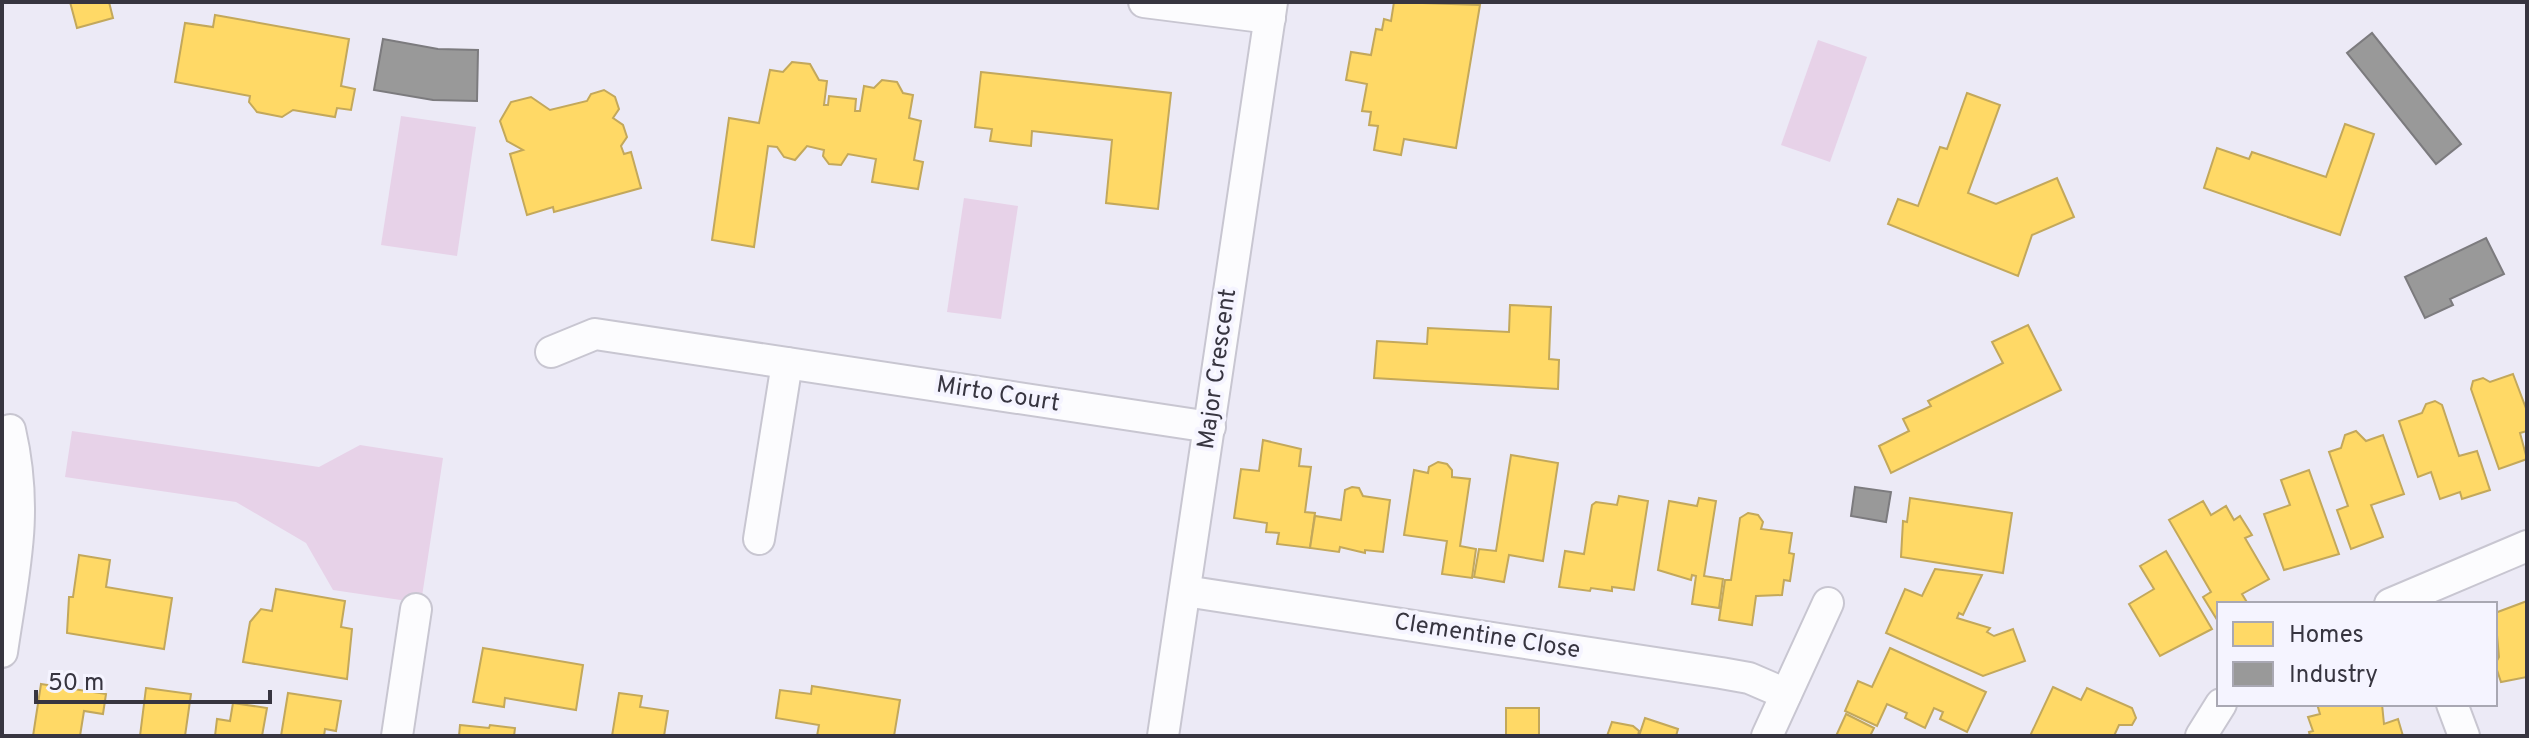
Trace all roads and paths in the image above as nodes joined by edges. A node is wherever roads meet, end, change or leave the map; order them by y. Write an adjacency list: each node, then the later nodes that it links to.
1 (1144, 2): 2 (street)
2 (1271, 10): 5 (street, Major Crescent)
3 (551, 352): 4 (street, Mirto Court)
4 (787, 363): 5 (street, Mirto Court); 7 (street)
5 (1210, 427): 9 (street, Major Crescent)
6 (10, 430): 13 (street)
7 (759, 539)
8 (2527, 546): 10 (street)
9 (1185, 591): 14 (street, Clementine Close); 18 (street, Major Crescent)
10 (2407, 601)
11 (1828, 603): 14 (street)
12 (416, 609): 17 (street)
13 (2, 652)
14 (1786, 694): 19 (street)
15 (2220, 706): 20 (street)
16 (2453, 706): 21 (street)
17 (397, 736)
18 (1163, 736)
19 (1767, 736)
20 (2201, 736)
21 (2464, 736)

